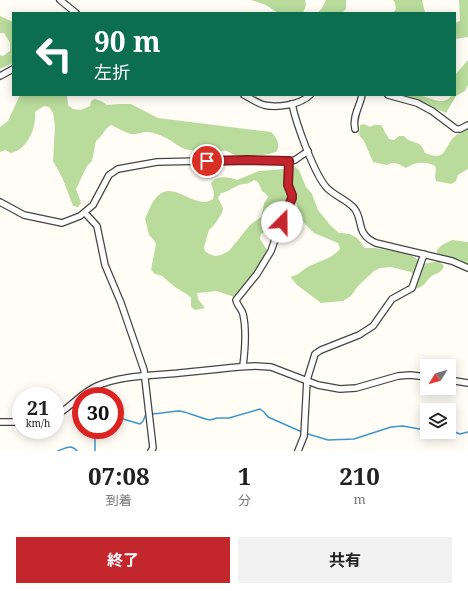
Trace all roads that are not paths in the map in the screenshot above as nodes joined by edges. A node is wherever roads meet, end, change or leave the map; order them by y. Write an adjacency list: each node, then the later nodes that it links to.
1 (60, 0): 2 (street)
2 (69, 11)
3 (12, 70): 4 (street)
4 (0, 76)
5 (246, 96): 9 (street)
6 (309, 96): 9 (street)
7 (362, 96): 11 (street)
8 (392, 96): 10 (street)
9 (292, 104): 12 (street)
10 (468, 125)
11 (355, 129)
12 (308, 151): 13 (street); 16 (street)
13 (289, 161): 15 (street); 18 (street)
14 (0, 202): 15 (street)
15 (85, 213): 19 (street)
16 (424, 254): 17 (street); 21 (street)
17 (468, 268)
18 (243, 366): 19 (street); 21 (street)
19 (144, 376): 24 (street); 27 (street)
20 (420, 376): 21 (street)
21 (307, 380): 28 (street)
22 (456, 381): 23 (street)
23 (468, 383)
24 (64, 410)
25 (0, 422): 26 (street)
26 (12, 422)
27 (151, 451)
28 (298, 451)

